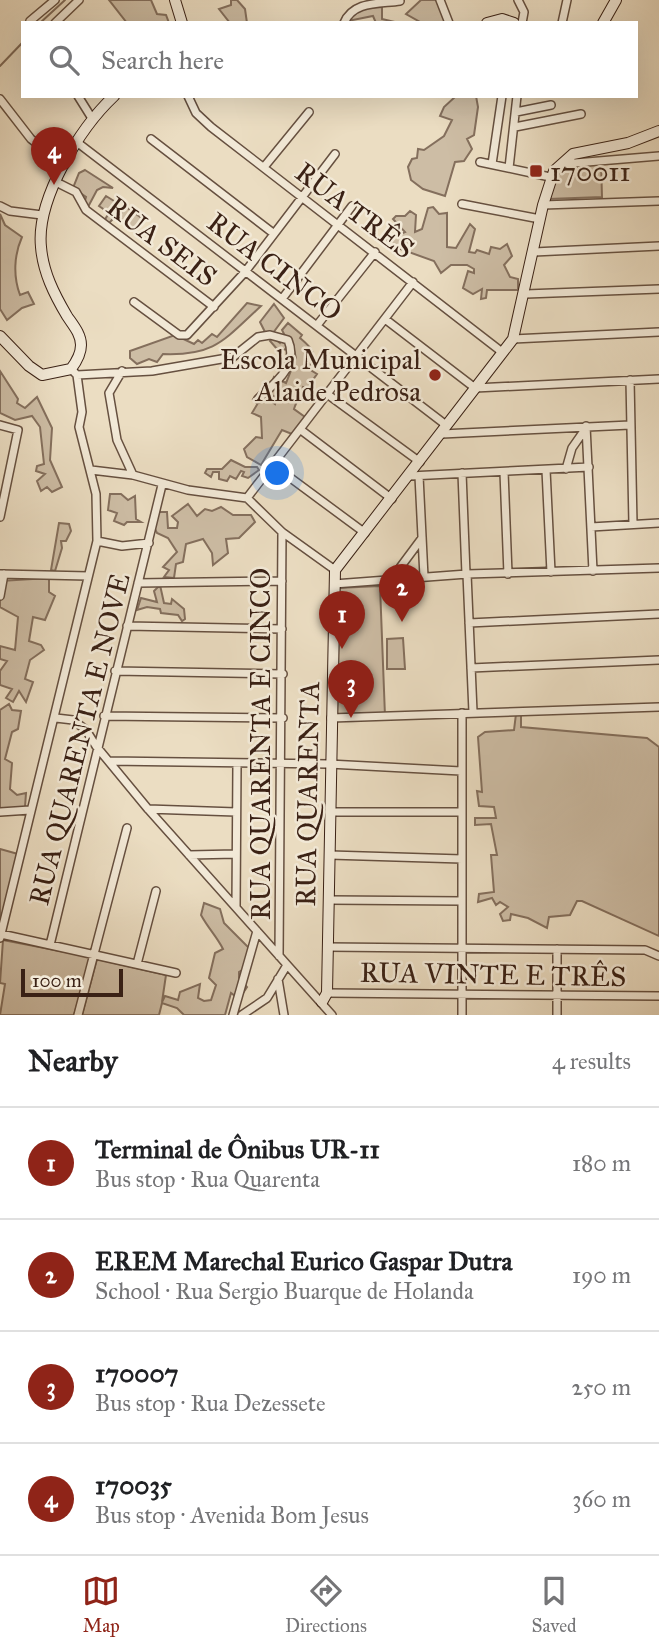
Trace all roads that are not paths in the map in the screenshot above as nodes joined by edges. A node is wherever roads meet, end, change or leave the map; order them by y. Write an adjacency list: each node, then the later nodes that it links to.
1 (55, 0): 9 (street)
2 (79, 0): 10 (street)
3 (175, 0): 11 (street)
4 (440, 0): 13 (street)
5 (518, 0): 14 (street)
6 (567, 0): 15 (street)
7 (616, 0): 16 (street)
8 (400, 1): 12 (street)
9 (30, 21)
10 (57, 21)
11 (181, 21)
12 (345, 21)
13 (448, 21)
14 (522, 21)
15 (562, 21)
16 (604, 21)
17 (79, 98): 27 (street)
18 (112, 98): 27 (street)
19 (189, 98): 38 (street, RUA TRÊS)
20 (502, 98): 35 (street)
21 (517, 98): 25 (street)
22 (0, 99): 37 (street)
23 (551, 105): 25 (street)
24 (309, 112): 38 (street)
25 (516, 112): 28 (street)
26 (581, 114): 28 (street)
27 (93, 120): 31 (street)
28 (515, 127): 39 (street)
29 (659, 131): 36 (street)
30 (151, 139): 51 (street)
31 (78, 143): 37 (street); 55 (street, RUA CINCO)
32 (335, 155): 42 (street)
33 (659, 156): 36 (street)
34 (480, 162): 35 (street)
35 (492, 164): 39 (street)
36 (559, 164): 40 (street)
37 (65, 165): 41 (street)
38 (264, 167): 42 (street, RUA TRÊS)
39 (509, 167): 40 (street)
40 (550, 177): 45 (street)
41 (56, 182): 48 (street); 61 (street, RUA SEIS)
42 (302, 197): 50 (street, RUA TRÊS); 51 (street)
43 (659, 201): 45 (street)
44 (462, 204): 49 (street)
45 (543, 205): 49 (street)
46 (0, 206): 48 (street)
47 (352, 206): 50 (street)
48 (42, 215): 70 (street)
49 (540, 219): 54 (street)
50 (339, 225): 53 (street, RUA TRÊS); 59 (street)
51 (273, 233): 55 (street)
52 (659, 246): 54 (street)
53 (375, 252): 56 (street, RUA TRÊS); 63 (street)
54 (534, 252): 58 (street)
55 (245, 272): 59 (street, RUA CINCO); 61 (street)
56 (413, 282): 62 (street); 67 (street, RUA TRÊS)
57 (659, 289): 58 (street)
58 (526, 294): 66 (street)
59 (282, 299): 63 (street, RUA CINCO)
60 (134, 302): 61 (street)
61 (214, 307)
62 (385, 319): 68 (street); 73 (street)
63 (318, 324): 68 (street, RUA CINCO)
64 (659, 332): 66 (street)
65 (0, 336): 70 (street)
66 (513, 339): 67 (street)
67 (502, 352): 73 (street)
68 (357, 354): 74 (street); 79 (street, RUA CINCO)
69 (122, 371): 70 (street); 75 (street); 91 (street)
70 (74, 372): 86 (street)
71 (659, 379): 72 (street)
72 (630, 380): 73 (street); 77 (street)
73 (475, 388): 79 (street)
74 (327, 394): 80 (street); 81 (street)
75 (258, 399)
76 (0, 425): 88 (street)
77 (630, 425): 78 (street); 98 (street)
78 (586, 427): 79 (street); 83 (street); 84 (street)
79 (444, 429): 81 (street)
80 (301, 430): 82 (street); 95 (street)
81 (420, 462): 92 (street)
82 (273, 465): 94 (street); 101 (street)
83 (589, 467): 84 (street); 99 (street)
84 (566, 468): 87 (street)
85 (0, 469): 88 (street)
86 (91, 470): 91 (street); 103 (street)
87 (546, 470): 89 (street); 108 (street)
88 (11, 472): 96 (street)
89 (504, 472): 90 (street); 110 (street)
90 (462, 473): 92 (street); 111 (street)
91 (133, 475): 93 (street)
92 (414, 476): 95 (street); 102 (street)
93 (162, 485): 94 (street); 104 (street, RUA QUARENTA E NOVE)
94 (247, 498): 100 (street)
95 (392, 499): 101 (street)
96 (0, 517)
97 (659, 523): 98 (street)
98 (633, 524): 99 (street)
99 (591, 527): 107 (street)
100 (282, 533): 106 (street); 114 (street, RUA QUARENTA E CINCO)
101 (365, 533): 106 (street)
102 (422, 538): 113 (street); 115 (street)
103 (97, 541): 104 (street, RUA QUARENTA E NOVE); 112 (street)
104 (149, 542): 116 (street, RUA QUARENTA E NOVE)
105 (659, 568): 107 (street)
106 (335, 570): 117 (street, RUA QUARENTA)
107 (593, 571): 108 (street)
108 (551, 572): 110 (street)
109 (2, 574): 112 (street); 118 (street)
110 (508, 574): 111 (street)
111 (467, 575): 113 (street); 120 (street)
112 (88, 576): 131 (street)
113 (424, 577): 115 (street)
114 (282, 581): 116 (street); 122 (street, RUA QUARENTA E CINCO)
115 (390, 581): 117 (street)
116 (138, 583): 121 (street, RUA QUARENTA E NOVE)
117 (334, 584): 133 (street, RUA QUARENTA)
118 (0, 596)
119 (659, 614): 120 (street)
120 (469, 623): 124 (street)
121 (127, 626): 122 (street); 125 (street, RUA QUARENTA E NOVE)
122 (282, 629): 126 (street, RUA QUARENTA E CINCO)
123 (659, 660): 124 (street)
124 (471, 668): 128 (street)
125 (116, 671): 126 (street); 130 (street, RUA QUARENTA E NOVE)
126 (283, 674): 132 (street, RUA QUARENTA E CINCO)
127 (659, 707): 128 (street)
128 (473, 712): 129 (street)
129 (462, 713): 133 (street); 139 (street)
130 (104, 716): 132 (street); 134 (street, RUA QUARENTA E NOVE)
131 (56, 718): 134 (street); 141 (street)
132 (283, 718): 136 (street, RUA QUARENTA E CINCO)
133 (331, 718): 138 (street, RUA QUARENTA)
134 (96, 747): 135 (street); 157 (street, RUA QUARENTA E NOVE)
135 (109, 761): 137 (street); 140 (street)
136 (281, 763): 137 (street); 138 (street); 162 (street, RUA QUARENTA E CINCO)
137 (237, 764): 143 (street)
138 (329, 764): 139 (street); 144 (street, RUA QUARENTA)
139 (461, 771): 145 (street)
140 (148, 809): 143 (street); 148 (street)
141 (30, 810): 142 (street); 156 (street)
142 (0, 812)
143 (236, 812): 147 (street)
144 (329, 812): 145 (street); 149 (street, RUA QUARENTA)
145 (462, 812): 150 (street)
146 (127, 828): 161 (street)
147 (236, 854): 148 (street); 154 (street)
148 (189, 855): 154 (street)
149 (330, 855): 150 (street); 152 (street, RUA QUARENTA)
150 (462, 859): 153 (street)
151 (156, 891): 164 (street)
152 (329, 900): 153 (street); 158 (street, RUA QUARENTA)
153 (462, 901): 159 (street)
154 (236, 907): 155 (street)
155 (257, 931): 162 (street); 173 (street)
156 (1, 936): 157 (street)
157 (50, 945): 161 (street)
158 (327, 947): 159 (street); 171 (street, RUA QUARENTA)
159 (462, 948): 160 (street); 168 (street)
160 (557, 949): 163 (street); 169 (street)
161 (94, 954): 164 (street); 172 (street)
162 (279, 956): 165 (street)
163 (659, 956)
164 (137, 964): 166 (street)
165 (287, 965): 167 (street); 171 (street)
166 (176, 973)
167 (278, 978): 174 (street); 175 (street)
168 (462, 995): 169 (street, RUA VINTE E TRÊS); 171 (street, RUA VINTE E TRÊS); 177 (street)
169 (557, 995): 170 (street, RUA VINTE E TRÊS); 178 (street)
170 (659, 996)
171 (324, 998): 176 (street)
172 (78, 1015)
173 (233, 1015)
174 (242, 1015)
175 (284, 1015)
176 (332, 1015)
177 (462, 1015)
178 (558, 1015)

